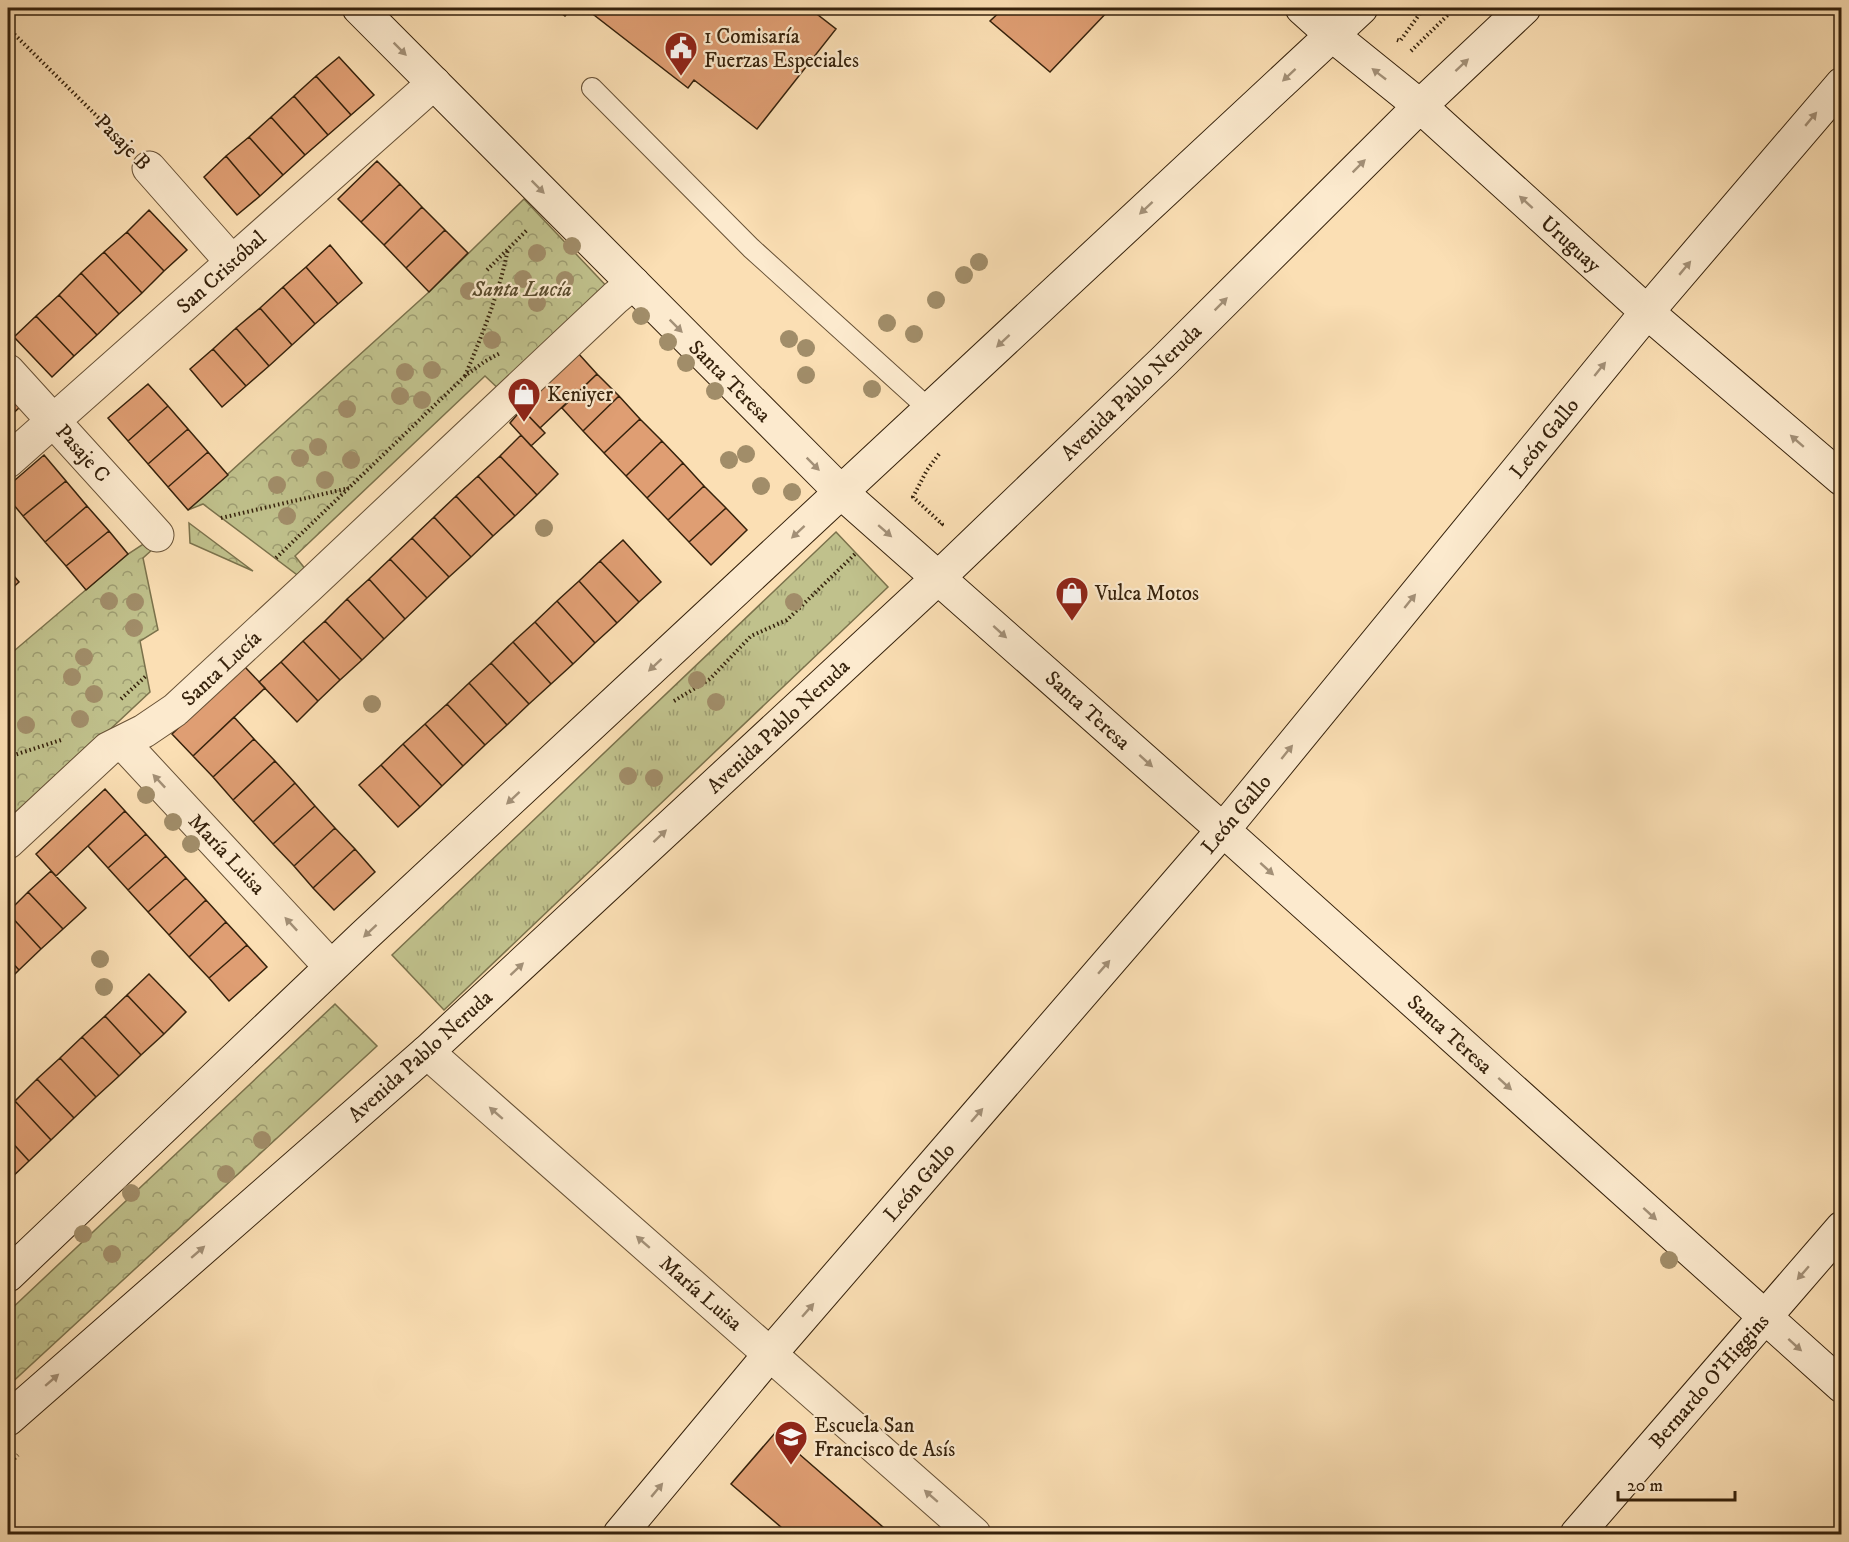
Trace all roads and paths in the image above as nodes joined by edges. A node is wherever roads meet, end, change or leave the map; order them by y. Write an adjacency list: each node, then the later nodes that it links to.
1 (359, 8): 9 (street, Santa Teresa, one-way to 9)
2 (1302, 8): 7 (street, Uruguay)
3 (1361, 8): 7 (street)
4 (1455, 8): 8 (path)
5 (1524, 8): 12 (street, Avenida Pablo Neruda, one-way to 5)
6 (8, 28): 13 (path, Pasaje B)
7 (1332, 35): 12 (street, Uruguay, one-way to 7); 22 (street, one-way to 22)
8 (1400, 41)
9 (434, 83): 14 (street, Santa Teresa, one-way to 14); 16 (street, San Cristóbal)
10 (1842, 84): 19 (street, León Gallo, one-way to 10)
11 (592, 88): 22 (lane)
12 (1420, 106): 19 (street, Uruguay, one-way to 12); 30 (street, Avenida Pablo Neruda, one-way to 12)
13 (149, 168): 16 (street, Pasaje B)
14 (554, 203): 15 (path); 18 (street, Santa Teresa)
15 (508, 249): 17 (path); 21 (path)
16 (232, 262): 23 (street, San Cristóbal)
17 (488, 270)
18 (633, 283): 27 (street, Santa Teresa, one-way to 27); 31 (street, Santa Lucía)
19 (1647, 312): 25 (street, Uruguay, one-way to 19); 34 (street, León Gallo, one-way to 19)
20 (8, 371): 23 (street, Pasaje C)
21 (465, 376)
22 (929, 410): 27 (street)
23 (53, 420): 24 (street, San Cristóbal); 29 (street, Pasaje C)
24 (8, 461)
25 (1842, 479)
26 (350, 488): 28 (path)
27 (841, 492): 30 (street, Santa Teresa, one-way to 30); 36 (street, one-way to 36)
28 (221, 518)
29 (157, 535)
30 (938, 578): 34 (street, Santa Teresa, one-way to 34); 37 (street, Avenida Pablo Neruda, one-way to 30)
31 (122, 742): 35 (street, Santa Lucía); 36 (street, María Luisa, one-way to 31)
32 (26, 752): 33 (path)
33 (8, 757)
34 (1223, 830): 40 (street, Santa Teresa, one-way to 40); 41 (street, León Gallo, one-way to 34)
35 (8, 842)
36 (331, 967): 39 (street)
37 (427, 1052): 41 (street, María Luisa, one-way to 37); 43 (street, Avenida Pablo Neruda, one-way to 37)
38 (1842, 1228): 40 (street, Bernardo O'Higgins, one-way to 40)
39 (8, 1275)
40 (1765, 1317): 42 (street, Santa Teresa, one-way to 42); 46 (street, Bernardo O'Higgins)
41 (770, 1354): 44 (street, León Gallo, one-way to 41); 45 (street, María Luisa, one-way to 41)
42 (1842, 1386)
43 (8, 1419)
44 (620, 1534)
45 (974, 1534)
46 (1577, 1534)

